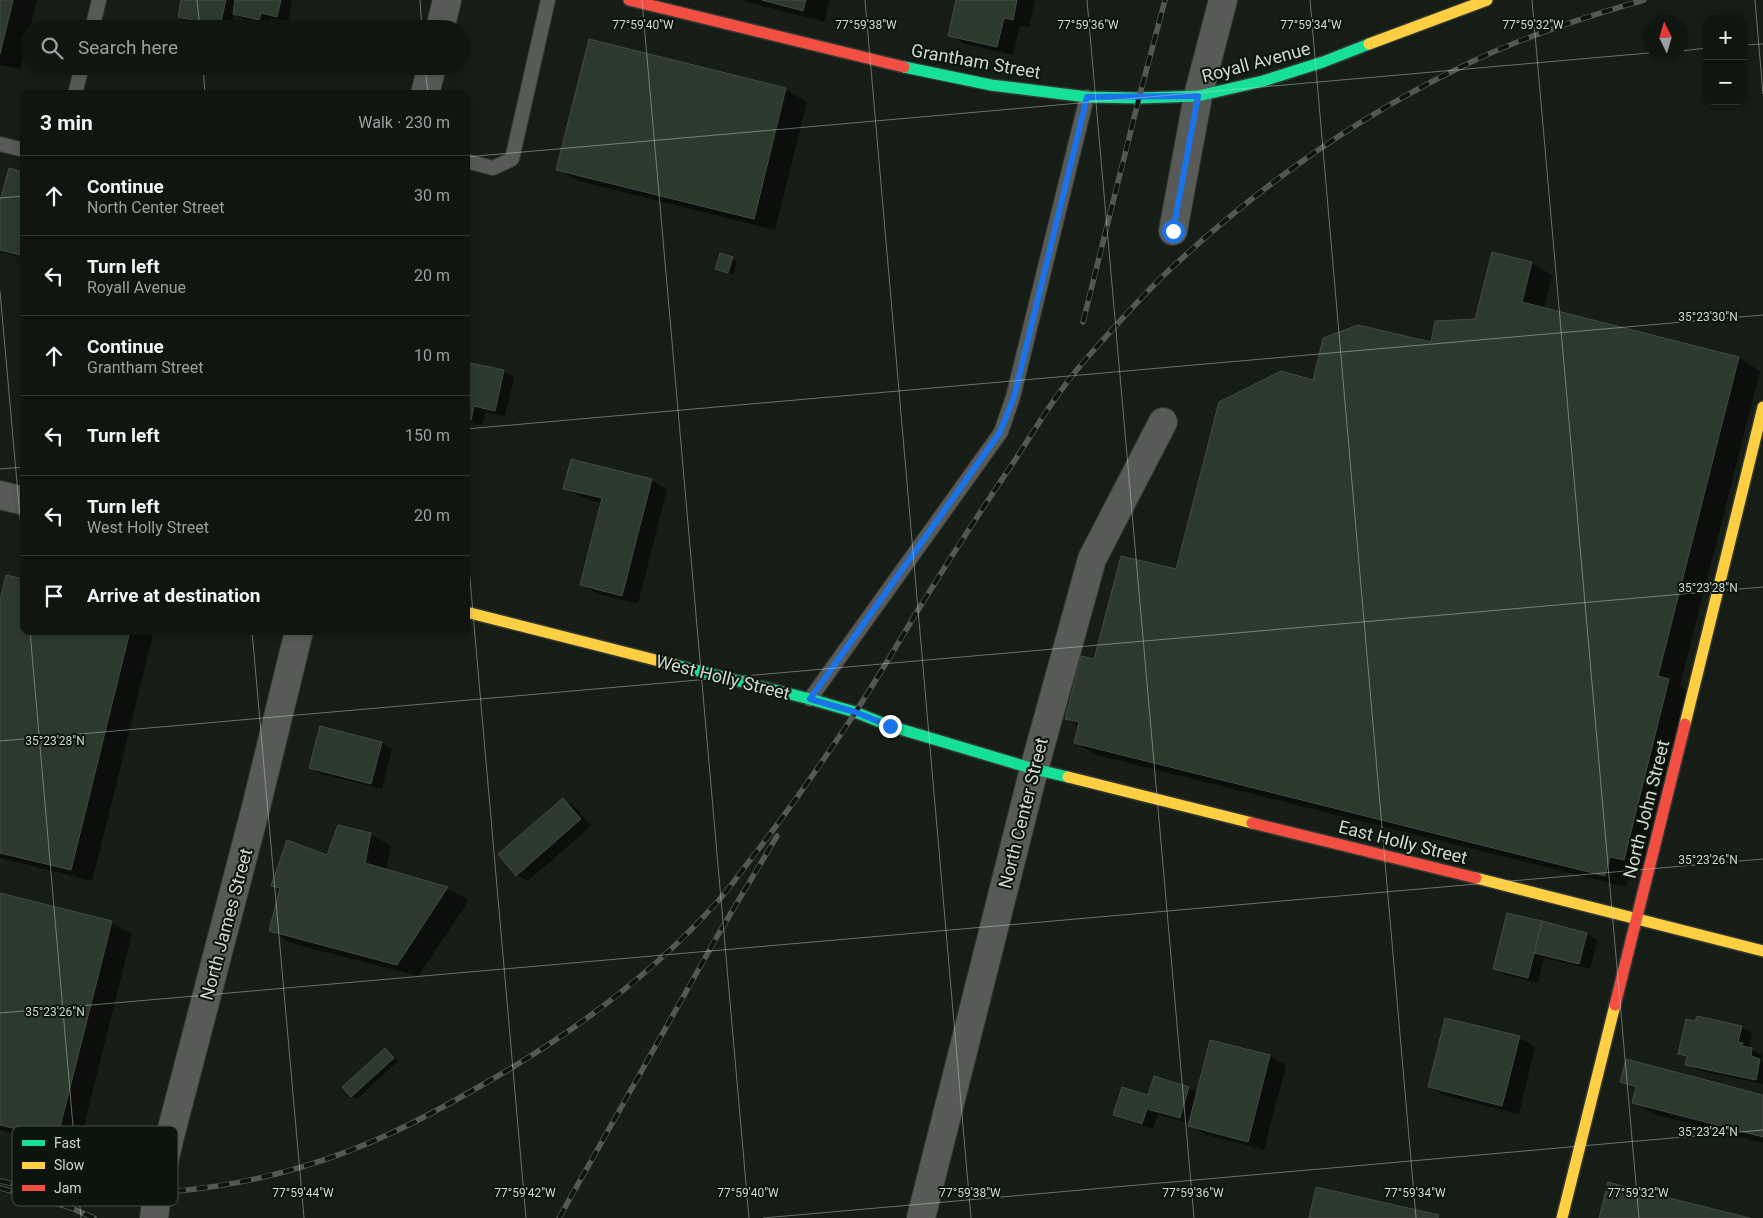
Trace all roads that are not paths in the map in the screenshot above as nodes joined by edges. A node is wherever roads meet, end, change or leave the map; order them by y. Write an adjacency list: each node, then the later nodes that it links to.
1 (100, 0): 7 (lane)
2 (447, 0): 8 (street)
3 (548, 0): 18 (lane)
4 (629, 0): 14 (street, Grantham Street)
5 (1222, 0): 13 (street)
6 (1487, 0): 13 (street, Royall Avenue)
7 (94, 20)
8 (442, 20)
9 (80, 75): 11 (lane)
10 (430, 75): 12 (street)
11 (76, 90)
12 (426, 90)
13 (1198, 96): 15 (street, Royall Avenue); 19 (street)
14 (1087, 97): 15 (street, Grantham Street); 26 (lane)
15 (1114, 98)
16 (0, 144): 17 (lane)
17 (20, 149)
18 (470, 162)
19 (1173, 231)
20 (1763, 407): 28 (street, North John Street)
21 (1163, 422): 27 (street, North Center Street)
22 (0, 495): 23 (street)
23 (20, 500)
24 (470, 613): 26 (street, West Holly Street)
25 (298, 635): 30 (street, North James Street)
26 (810, 699): 27 (street, West Holly Street)
27 (1034, 769): 28 (street, East Holly Street); 31 (street, North Center Street)
28 (1638, 918): 29 (street, East Holly Street); 32 (street, North John Street)
29 (1763, 950)
30 (173, 1126)
31 (921, 1218)
32 (1562, 1218)

